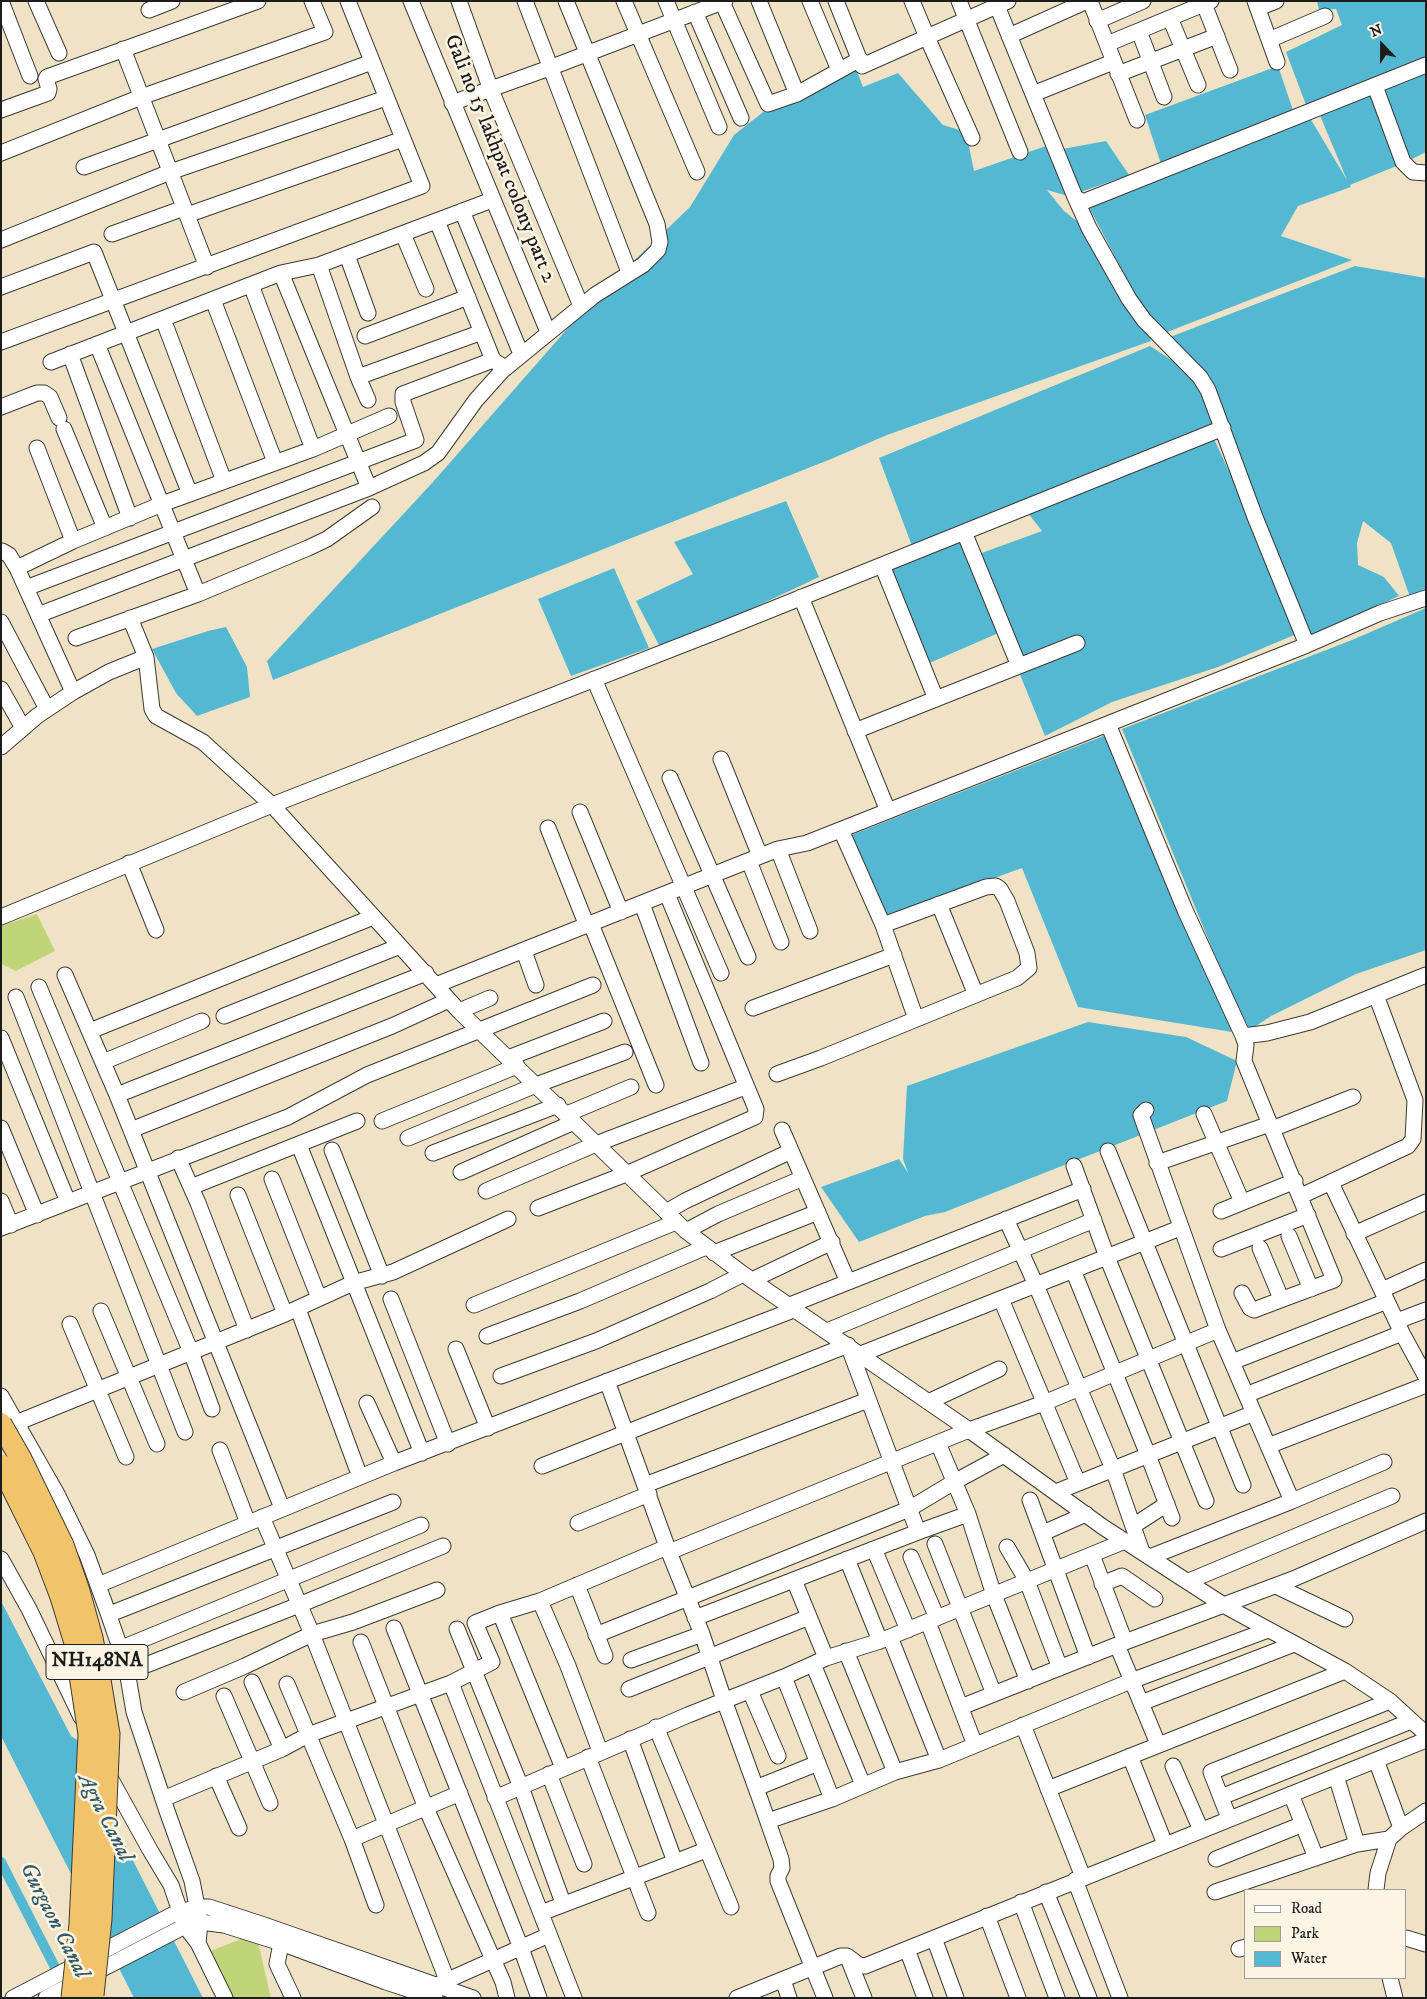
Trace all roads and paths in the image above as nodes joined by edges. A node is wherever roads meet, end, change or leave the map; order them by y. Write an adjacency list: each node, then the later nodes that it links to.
1 (1, 1): 52 (street)
2 (36, 1): 41 (street)
3 (172, 1): 26 (street)
4 (258, 1): 40 (street)
5 (312, 1): 58 (street)
6 (348, 1): 45 (street)
7 (411, 1): 61 (street, Gali no 15 lakhpat colony part 2)
8 (459, 1): 55 (street)
9 (525, 1): 48 (street)
10 (566, 1): 42 (street)
11 (624, 1): 33 (street)
12 (666, 1): 29 (street)
13 (760, 1): 56 (street)
14 (810, 1): 50 (street)
15 (836, 1): 43 (street)
16 (912, 1): 36 (street)
17 (959, 1): 30 (street)
18 (1088, 1): 31 (street); 34 (street)
19 (1144, 1): 31 (street)
20 (1276, 1): 24 (street)
21 (723, 2): 25 (street); 56 (street)
22 (1000, 3): 30 (street); 34 (street)
23 (1207, 3): 28 (street); 35 (street)
24 (1257, 5): 37 (street)
25 (702, 7): 29 (street); 63 (street)
26 (149, 10)
27 (1326, 16): 37 (street)
28 (1170, 18): 32 (street); 39 (street)
29 (674, 20): 33 (street); 65 (street)
30 (966, 20): 36 (street); 69 (street)
31 (1097, 21): 38 (street)
32 (1140, 31): 38 (street); 44 (street)
33 (638, 34): 42 (street); 73 (street)
34 (1009, 36): 57 (street)
35 (1217, 36): 39 (street); 51 (street)
36 (926, 37): 43 (street); 67 (street)
37 (1269, 40): 46 (street)
38 (1106, 44): 49 (street)
39 (1183, 48): 44 (street); 53 (street)
40 (123, 49): 58 (street); 62 (street)
41 (59, 53)
42 (588, 54): 48 (street); 86 (street)
43 (860, 58): 50 (street)
44 (1152, 60): 49 (street); 59 (street)
45 (372, 62): 60 (street); 66 (street)
46 (1277, 62)
47 (1426, 65): 54 (street)
48 (552, 68): 55 (street); 86 (street)
49 (1116, 68): 57 (street); 64 (street)
50 (839, 70): 56 (street)
51 (1230, 70)
52 (30, 76)
53 (1198, 86)
54 (1375, 86): 74 (street); 75 (street)
55 (490, 90): 61 (street); 94 (street)
56 (797, 94)
57 (1033, 94): 75 (street)
58 (141, 97): 66 (street); 70 (street)
59 (1164, 97)
60 (386, 98): 68 (street); 72 (street)
61 (452, 103): 76 (street, Gali no 15 lakhpat colony part 2)
62 (1, 110)
63 (741, 118)
64 (1137, 120)
65 (719, 127)
66 (158, 138): 71 (street); 72 (street)
67 (972, 138)
68 (403, 140): 77 (street); 85 (street)
69 (1020, 152)
70 (1, 153)
71 (84, 167)
72 (170, 172): 77 (street); 82 (street)
73 (697, 172)
74 (1426, 173)
75 (1075, 196): 111 (street)
76 (492, 200): 78 (street); 98 (street, Gali no 15 lakhpat colony part 2)
77 (186, 211): 80 (street); 85 (street)
78 (462, 211): 79 (street); 104 (street)
79 (437, 221): 81 (street); 91 (street)
80 (112, 234)
81 (403, 234): 83 (street); 90 (street)
82 (1, 240)
83 (347, 255): 84 (street); 95 (street)
84 (319, 265): 87 (street); 107 (street)
85 (207, 267): 93 (street)
86 (629, 272): 94 (street)
87 (281, 273): 88 (street); 112 (street)
88 (251, 285): 92 (street); 114 (street)
89 (1, 286): 93 (street)
90 (426, 289)
91 (468, 297): 97 (street); 100 (street)
92 (213, 300): 96 (street); 116 (street)
93 (113, 301): 99 (street); 101 (street)
94 (581, 306): 98 (street)
95 (368, 313)
96 (163, 319): 99 (street); 117 (street)
97 (482, 332): 106 (street); 107 (street)
98 (548, 332): 104 (street)
99 (127, 333): 102 (street); 119 (street)
100 (365, 336)
101 (1, 342)
102 (97, 344): 103 (street); 120 (street)
103 (70, 354): 105 (street); 122 (street)
104 (521, 354): 106 (street)
105 (51, 362)
106 (499, 364): 115 (street); 118 (street)
107 (358, 377): 108 (street)
108 (368, 400)
109 (1, 407): 123 (street)
110 (388, 416): 112 (street)
111 (1223, 428): 125 (street); 140 (street)
112 (347, 433): 114 (street); 115 (street)
113 (37, 448): 126 (street)
114 (313, 449): 116 (street)
115 (358, 461): 118 (street); 124 (street)
116 (275, 462): 117 (street)
117 (224, 481): 119 (street)
118 (369, 488): 128 (street)
119 (190, 494): 120 (street)
120 (162, 504): 122 (street); 124 (street)
121 (372, 507): 132 (street)
122 (130, 518): 123 (street)
123 (104, 528): 126 (street)
124 (173, 531): 128 (street); 131 (street)
125 (964, 532): 129 (street); 142 (street)
126 (73, 541): 130 (street)
127 (2, 551): 130 (street)
128 (184, 558): 132 (street); 135 (street)
129 (882, 565): 133 (street); 146 (street)
130 (17, 568): 131 (street)
131 (26, 588): 135 (street)
132 (198, 594): 136 (street)
133 (801, 597): 143 (street); 150 (street)
134 (1426, 598): 140 (street)
135 (38, 615): 145 (street)
136 (130, 618): 138 (street); 141 (street)
137 (1, 622): 147 (street)
138 (76, 638)
139 (1077, 643): 142 (street)
140 (1306, 645): 148 (street)
141 (146, 657): 145 (street); 154 (street)
142 (1019, 666): 146 (street)
143 (594, 679): 154 (street); 163 (street)
144 (1, 689): 149 (street)
145 (73, 692): 147 (street)
146 (936, 699): 150 (street)
147 (47, 708): 149 (street)
148 (1108, 724): 155 (street); 200 (street)
149 (23, 728): 151 (street)
150 (855, 731): 155 (street)
151 (1, 747)
152 (721, 758): 160 (street)
153 (670, 778): 162 (street)
154 (272, 805): 161 (street); 168 (street)
155 (888, 811): 158 (street)
156 (580, 812): 167 (street)
157 (548, 828): 170 (street)
158 (841, 830): 159 (street); 171 (street)
159 (778, 849): 160 (street); 173 (street)
160 (755, 858): 162 (street); 174 (street)
161 (129, 863): 169 (street); 172 (street)
162 (712, 876): 163 (street); 178 (street)
163 (684, 887): 164 (street); 180 (street)
164 (667, 894): 165 (street); 209 (street)
165 (642, 904): 167 (street); 204 (street)
166 (939, 904): 171 (street); 187 (street); 187 (street)
167 (621, 912): 170 (street)
168 (373, 916): 175 (street); 198 (street)
169 (1, 917)
170 (589, 925): 176 (street); 207 (street)
171 (883, 925): 177 (street)
172 (156, 930)
173 (810, 931)
174 (781, 942)
175 (400, 946): 179 (street); 193 (street)
176 (524, 951): 183 (street); 184 (street)
177 (894, 955): 192 (street); 194 (street)
178 (748, 957)
179 (426, 973): 183 (street); 210 (street)
180 (721, 973)
181 (65, 975): 198 (street)
182 (1426, 975): 188 (street)
183 (436, 985): 191 (street)
184 (536, 985)
185 (593, 985): 197 (street)
186 (39, 986): 238 (street)
187 (976, 995): 194 (street)
188 (1376, 995): 200 (street); 239 (street)
189 (16, 997): 243 (street)
190 (490, 998): 191 (street)
191 (454, 1005): 197 (street); 219 (street)
192 (753, 1008)
193 (224, 1016)
194 (916, 1019): 205 (street)
195 (202, 1021): 202 (street)
196 (604, 1021): 203 (street)
197 (479, 1030): 203 (street); 229 (street)
198 (90, 1031): 202 (street)
199 (1, 1038): 247 (street)
200 (1244, 1041): 217 (street)
201 (625, 1052): 206 (street)
202 (102, 1062): 210 (street)
203 (512, 1062): 206 (street); 215 (street)
204 (701, 1063)
205 (777, 1074)
206 (536, 1085): 213 (street); 221 (street)
207 (656, 1085)
208 (631, 1087): 213 (street)
209 (745, 1087): 223 (street); 234 (street)
210 (117, 1095): 219 (street)
211 (1353, 1096): 217 (street)
212 (1146, 1110): 230 (street)
213 (566, 1114): 223 (street); 228 (street); 233 (street)
214 (1204, 1114): 222 (street)
215 (382, 1120)
216 (357, 1122): 224 (street)
217 (1271, 1127): 222 (street); 237 (street)
218 (1, 1128): 253 (street)
219 (131, 1130): 232 (street)
220 (782, 1130): 227 (street)
221 (408, 1138)
222 (1217, 1143): 230 (street); 248 (street)
223 (596, 1144): 234 (street); 242 (street)
224 (299, 1145): 240 (street); 275 (street)
225 (332, 1150): 272 (street)
226 (1108, 1151): 264 (street)
227 (791, 1152): 235 (street); 258 (street)
228 (433, 1153)
229 (178, 1158): 232 (street); 240 (street)
230 (1157, 1163): 260 (street)
231 (1074, 1166): 241 (street)
232 (148, 1170): 238 (street); 295 (street)
233 (461, 1172)
234 (626, 1174): 250 (street); 258 (street)
235 (803, 1178): 252 (street); 258 (street)
236 (272, 1180): 280 (street)
237 (1295, 1181): 245 (street); 248 (street)
238 (121, 1182): 243 (street); 299 (street)
239 (1331, 1183): 245 (street); 261 (street)
240 (191, 1187): 291 (street)
241 (1083, 1189): 256 (street); 257 (street)
242 (486, 1190)
243 (93, 1193): 247 (street); 303 (street)
244 (238, 1195): 288 (street)
245 (1301, 1196): 254 (street)
246 (1, 1201): 259 (street)
247 (68, 1202): 253 (street)
248 (1242, 1202): 251 (street)
249 (1426, 1202): 261 (street)
250 (538, 1208)
251 (1221, 1211)
252 (818, 1212): 263 (street); 267 (street)
253 (37, 1215): 259 (street)
254 (1308, 1215): 266 (street); 277 (street)
255 (508, 1219): 272 (street)
256 (1006, 1219): 268 (street); 274 (street)
257 (1094, 1220): 268 (street); 269 (street)
258 (676, 1222): 267 (street); 284 (street)
259 (6, 1227)
260 (1180, 1228): 264 (street); 292 (street)
261 (1354, 1234): 279 (street)
262 (1289, 1236): 277 (street)
263 (832, 1242): 273 (street); 274 (street)
264 (1146, 1242): 269 (street); 296 (street)
265 (1260, 1248): 283 (street)
266 (1221, 1249)
267 (710, 1250): 273 (street); 294 (street)
268 (1020, 1250): 276 (street); 293 (street)
269 (1107, 1257): 270 (street); 301 (street)
270 (1073, 1270): 276 (street); 305 (street)
271 (1426, 1270): 279 (street)
272 (382, 1276): 275 (street)
273 (748, 1277): 285 (street); 306 (street)
274 (848, 1282): 285 (street)
275 (353, 1283): 280 (street); 333 (street)
276 (1036, 1285): 282 (street); 311 (street)
277 (1311, 1289): 283 (street)
278 (1242, 1293): 283 (street)
279 (1384, 1295): 290 (street); 302 (street)
280 (319, 1298): 288 (street)
281 (391, 1299): 330 (street)
282 (1001, 1299): 300 (street); 317 (street)
283 (1283, 1299)
284 (474, 1305)
285 (793, 1307): 293 (street); 309 (street)
286 (101, 1310): 307 (street)
287 (1426, 1310): 290 (street)
288 (291, 1312): 291 (street); 343 (street)
289 (70, 1324): 312 (street)
290 (1399, 1327): 308 (street); 313 (street)
291 (247, 1330): 295 (street)
292 (1218, 1330): 296 (street); 302 (street)
293 (827, 1331): 297 (street)
294 (487, 1336)
295 (216, 1342): 299 (street); 354 (street)
296 (1186, 1343): 301 (street); 322 (street)
297 (848, 1345): 300 (street); 315 (street); 326 (street)
298 (456, 1349): 323 (street)
299 (191, 1352): 303 (street); 319 (street)
300 (861, 1354): 316 (street)
301 (1149, 1358): 305 (street); 327 (street)
302 (1232, 1362): 313 (street)
303 (159, 1366): 307 (street); 325 (street)
304 (999, 1368): 316 (street)
305 (1115, 1373): 311 (street); 335 (street)
306 (501, 1376)
307 (130, 1377): 312 (street); 329 (street)
308 (1426, 1377)
309 (607, 1381): 323 (street); 326 (street)
310 (1426, 1385): 331 (street)
311 (1079, 1388): 317 (street); 342 (street)
312 (98, 1389): 321 (street); 336 (street)
313 (1246, 1395): 320 (street)
314 (1, 1396): 321 (street)
315 (868, 1400): 337 (street); 347 (street)
316 (928, 1402): 324 (street)
317 (1044, 1402): 324 (street); 345 (street)
318 (367, 1403): 339 (street)
319 (212, 1409)
320 (1254, 1413): 322 (street); 331 (street)
321 (9, 1423): 383 (street); 516 (highway, NH148NA, bridge)
322 (1220, 1426): 327 (street); 346 (street)
323 (488, 1428): 330 (street)
324 (969, 1430): 328 (street); 334 (street)
325 (185, 1432)
326 (626, 1433): 341 (street); 347 (street)
327 (1182, 1441): 335 (street); 351 (street)
328 (938, 1443): 337 (street); 344 (street)
329 (157, 1444)
330 (448, 1444): 333 (street)
331 (1268, 1446): 352 (street)
332 (220, 1450): 358 (street)
333 (422, 1453): 339 (street)
334 (1004, 1455): 344 (street); 348 (street)
335 (1148, 1455): 342 (street); 362 (street)
336 (126, 1457)
337 (890, 1462): 355 (street); 370 (street)
338 (1384, 1462): 352 (street)
339 (394, 1463): 343 (street)
340 (1, 1465): 520 (highway, NH148NA, bridge)
341 (542, 1466)
342 (1113, 1469): 345 (street); 362 (street)
343 (360, 1477): 354 (street)
344 (954, 1482): 355 (street); 356 (street)
345 (1078, 1483): 348 (street)
346 (1243, 1485)
347 (647, 1490): 360 (street); 370 (street)
348 (1056, 1492): 357 (street)
349 (1392, 1496): 381 (street)
350 (1030, 1500): 364 (street)
351 (1206, 1501)
352 (1292, 1501): 372 (street)
353 (393, 1502): 369 (street)
354 (282, 1508): 358 (street)
355 (909, 1510): 363 (street); 388 (street)
356 (968, 1514): 363 (street); 387 (street)
357 (1086, 1514): 364 (street); 365 (street)
358 (255, 1520): 369 (street); 383 (street)
359 (1426, 1521): 385 (street)
360 (578, 1523)
361 (421, 1525): 378 (street)
362 (1133, 1526): 372 (street)
363 (918, 1532): 371 (street)
364 (1043, 1533): 377 (street)
365 (1125, 1541): 372 (street); 373 (street)
366 (935, 1544): 393 (street)
367 (443, 1546): 391 (street)
368 (1007, 1547): 380 (street)
369 (276, 1548): 378 (street); 394 (street)
370 (668, 1549): 384 (street); 388 (street)
371 (874, 1549): 376 (street); 402 (street)
372 (1146, 1554): 381 (street)
373 (1092, 1555): 377 (street); 382 (street)
374 (911, 1557): 399 (street)
375 (1, 1559): 501 (street)
376 (847, 1559): 379 (street); 407 (street)
377 (1057, 1569): 380 (street); 414 (street)
378 (288, 1579): 391 (street); 411 (street)
379 (794, 1580): 396 (street); 397 (street)
380 (1027, 1581): 387 (street); 419 (street)
381 (1189, 1581): 392 (street)
382 (1102, 1584): 389 (street); 409 (street)
383 (98, 1585): 469 (street)
384 (577, 1585): 390 (street); 406 (street)
385 (1276, 1586): 392 (street); 398 (street)
386 (437, 1590): 404 (street)
387 (994, 1595): 393 (street); 423 (street)
388 (687, 1597): 397 (street); 406 (street)
389 (1155, 1598)
390 (540, 1601): 395 (street); 448 (street)
391 (299, 1606): 404 (street); 418 (street)
392 (1225, 1606): 403 (street); 409 (street)
393 (961, 1608): 399 (street); 431 (street)
394 (115, 1612)
395 (500, 1612): 420 (street); 456 (street)
396 (809, 1617): 415 (street); 417 (street)
397 (695, 1618): 405 (street)
398 (1345, 1619)
399 (932, 1620): 402 (street); 438 (street)
400 (394, 1628): 432 (street)
401 (457, 1629): 420 (street)
402 (908, 1630): 407 (street)
403 (1268, 1630): 410 (street); 424 (street)
404 (312, 1634): 430 (street); 439 (street)
405 (702, 1634): 415 (street); 416 (street)
406 (596, 1635): 413 (street)
407 (885, 1639): 412 (street); 451 (street)
408 (361, 1642): 437 (street)
409 (1121, 1644): 414 (street); 424 (street)
410 (1294, 1644): 421 (street); 436 (street)
411 (129, 1645)
412 (846, 1651): 417 (street); 457 (street)
413 (605, 1656)
414 (1088, 1657): 419 (street)
415 (710, 1658): 428 (street); 434 (street)
416 (631, 1660)
417 (819, 1661): 422 (street); 460 (street)
418 (146, 1665)
419 (1060, 1668): 423 (street)
420 (475, 1670): 426 (street); 461 (street)
421 (1345, 1671): 435 (street); 445 (street)
422 (784, 1677): 429 (street); 454 (street)
423 (1028, 1680): 431 (street)
424 (1132, 1681): 436 (street); 440 (street)
425 (252, 1682): 447 (street)
426 (451, 1683): 432 (street); 467 (street)
427 (287, 1684): 443 (street)
428 (629, 1689)
429 (750, 1691): 434 (street); 449 (street)
430 (184, 1692)
431 (994, 1694): 438 (street)
432 (419, 1695): 437 (street); 464 (street)
433 (224, 1696): 453 (street)
434 (724, 1700): 441 (street); 462 (street)
435 (1390, 1701): 442 (street); 466 (street)
436 (1141, 1703): 445 (street)
437 (385, 1706): 439 (street); 471 (street)
438 (960, 1707): 446 (street)
439 (346, 1720): 443 (street); 475 (street)
440 (1023, 1725): 446 (street); 463 (street)
441 (656, 1727): 444 (street); 484 (street)
442 (1422, 1730): 452 (street); 466 (street)
443 (308, 1736): 447 (street); 480 (street)
444 (630, 1740): 448 (street); 487 (street)
445 (1158, 1744): 450 (street)
446 (975, 1745): 451 (street)
447 (282, 1749): 453 (street)
448 (594, 1754): 456 (street); 489 (street)
449 (778, 1756)
450 (1130, 1756): 463 (street); 482 (street)
451 (939, 1760): 457 (street)
452 (1376, 1760): 459 (street); 478 (street)
453 (253, 1761): 458 (street); 470 (street)
454 (818, 1763): 462 (street); 468 (street)
455 (1173, 1766): 479 (street)
456 (556, 1771): 461 (street); 488 (street)
457 (895, 1772): 460 (street)
458 (216, 1776): 469 (street); 477 (street)
459 (1336, 1776): 465 (street); 483 (street)
460 (863, 1785): 468 (street)
461 (520, 1787): 467 (street); 495 (street)
462 (756, 1788): 474 (street)
463 (1048, 1789): 490 (street)
464 (460, 1793): 471 (street); 507 (street)
465 (1291, 1794): 473 (street); 476 (street)
466 (1221, 1797): 473 (street)
467 (495, 1798): 498 (street)
468 (832, 1798): 474 (street)
469 (163, 1799): 501 (street)
470 (270, 1803)
471 (426, 1808): 475 (street); 510 (street)
472 (1426, 1811): 478 (street)
473 (1229, 1818): 479 (street)
474 (768, 1821): 512 (street)
475 (387, 1824): 480 (street); 515 (street)
476 (1303, 1824): 485 (street); 486 (street)
477 (239, 1828)
478 (1401, 1828): 481 (street)
479 (1201, 1830): 482 (street)
480 (352, 1839): 496 (street)
481 (1389, 1839): 483 (street); 491 (street)
482 (1164, 1844): 490 (street)
483 (1357, 1844): 485 (street)
484 (706, 1850): 487 (street); 497 (street)
485 (1316, 1858): 493 (street)
486 (1216, 1859)
487 (674, 1862): 489 (street)
488 (584, 1864)
489 (634, 1876): 495 (street); 499 (street)
490 (1079, 1878): 492 (street); 537 (street)
491 (1376, 1889)
492 (1046, 1892): 494 (street); 536 (street)
493 (1215, 1892)
494 (1021, 1902): 500 (street); 535 (street)
495 (563, 1904): 498 (street)
496 (376, 1905)
497 (731, 1907)
498 (541, 1913): 502 (street)
499 (648, 1913)
500 (987, 1916): 503 (street); 534 (street)
501 (185, 1918): 505 (street); 515 (street); 518 (street, bridge); 519 (street, bridge); 521 (street)
502 (550, 1935): 507 (street); 527 (street)
503 (934, 1938): 508 (street); 533 (street)
504 (1407, 1938): 506 (street)
505 (281, 1943): 511 (street); 517 (street)
506 (1426, 1944)
507 (521, 1948): 510 (street); 526 (street)
508 (907, 1949): 509 (street); 532 (street)
509 (847, 1956): 512 (street); 531 (street)
510 (492, 1959): 515 (street); 525 (street)
511 (277, 1964): 522 (street); 523 (street)
512 (813, 1968): 514 (street); 530 (street)
513 (1390, 1979): 538 (street)
514 (783, 1980): 528 (street); 529 (street)
515 (439, 1988): 517 (street); 524 (street)
516 (94, 1995)
517 (415, 1995)
518 (13, 1998)
519 (46, 1998)
520 (72, 1998)
521 (225, 1998)
522 (280, 1998)
523 (293, 1998)
524 (473, 1998)
525 (507, 1998)
526 (539, 1998)
527 (574, 1998)
528 (737, 1998)
529 (789, 1998)
530 (825, 1998)
531 (864, 1998)
532 (925, 1998)
533 (956, 1998)
534 (1018, 1998)
535 (1057, 1998)
536 (1089, 1998)
537 (1120, 1998)
538 (1395, 1998)

